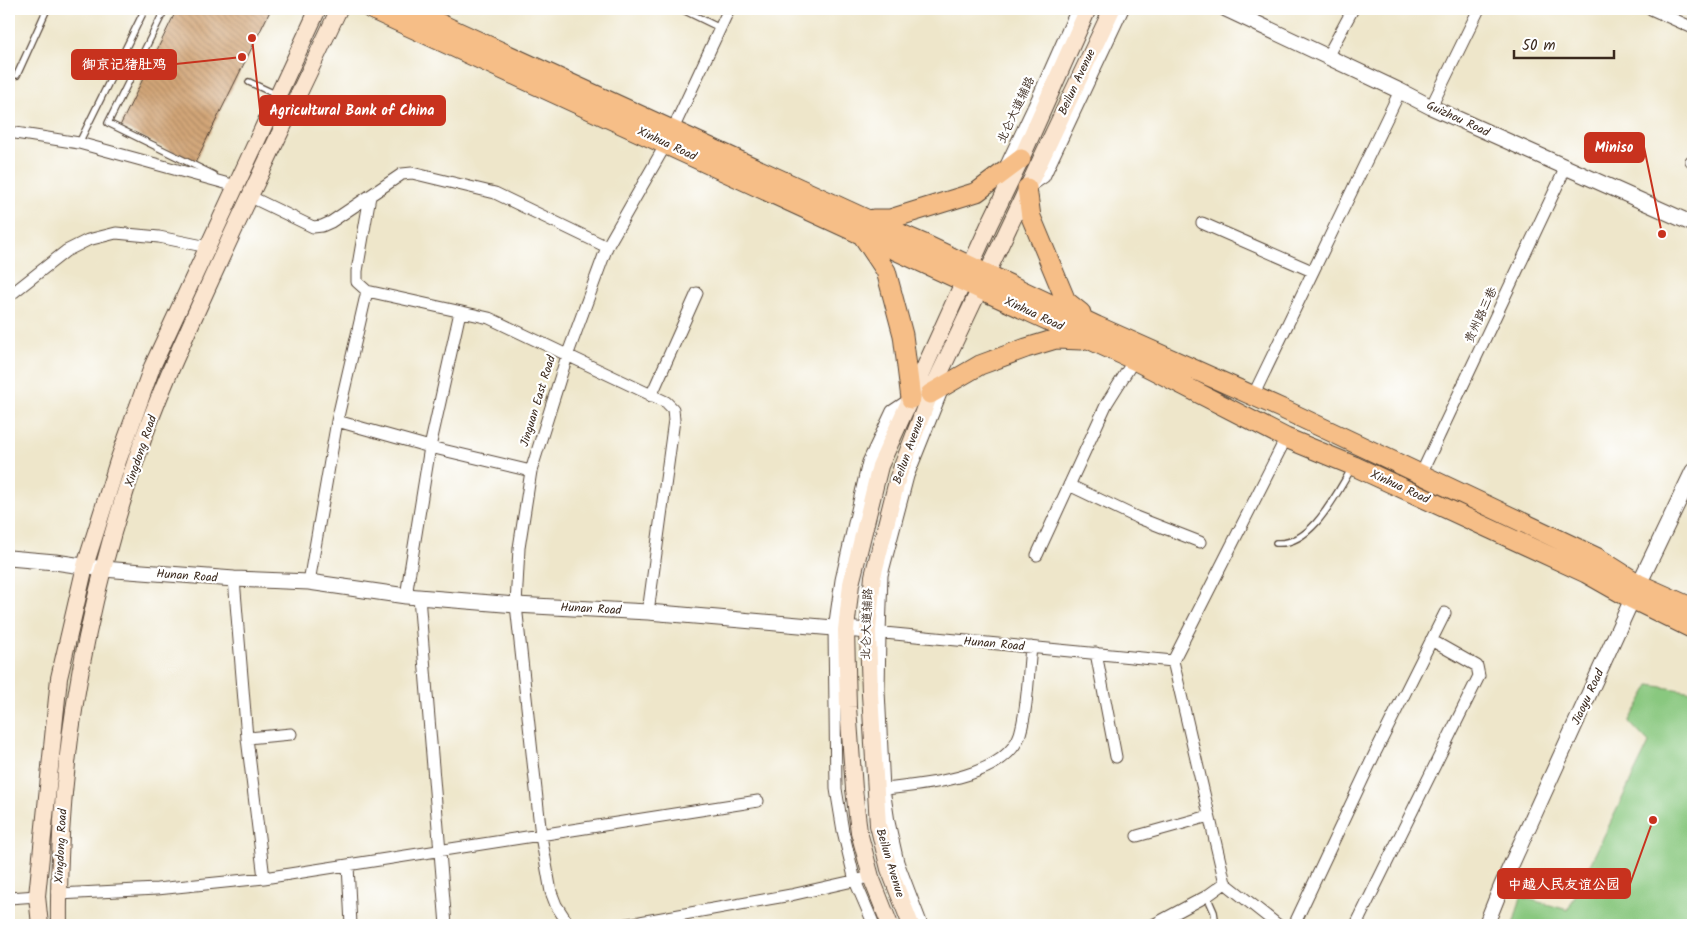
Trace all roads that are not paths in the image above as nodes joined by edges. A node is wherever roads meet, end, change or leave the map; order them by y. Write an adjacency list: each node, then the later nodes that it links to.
1 (47, 9): 21 (lane)
2 (145, 9): 28 (lane)
3 (164, 9): 32 (lane)
4 (318, 9): 24 (main road, Xingdong Road)
5 (339, 9): 34 (main road, Xingdong Road)
6 (371, 9): 27 (main road, Xinhua Road)
7 (408, 9): 27 (main road, Xinhua Road)
8 (681, 9): 18 (lane)
9 (729, 9): 18 (street, Jinguan East Road)
10 (1076, 9): 31 (street, 北仑大道辅路)
11 (1088, 9): 29 (main road, Beilun Avenue)
12 (1112, 9): 33 (main road, Beilun Avenue)
13 (1123, 9): 33 (street)
14 (1353, 9): 20 (street)
15 (1479, 9): 25 (street)
16 (1651, 9): 19 (street)
17 (1234, 11): 20 (street, Guizhou Road)
18 (720, 28): 27 (street, Jinguan East Road)
19 (1693, 28)
20 (1327, 57): 23 (street, Guizhou Road)
21 (16, 75)
22 (249, 82): 24 (lane)
23 (1400, 91): 25 (street, Guizhou Road); 42 (street)
24 (278, 95): 32 (main road, Xingdong Road)
25 (1431, 107): 30 (street, Guizhou Road)
26 (9, 132): 28 (street)
27 (669, 137): 39 (main road, Xinhua Road); 41 (street, Jinguan East Road)
28 (79, 143): 32 (street)
29 (1021, 159): 31 (main road); 38 (main road, Beilun Avenue)
30 (1566, 168): 37 (street, Guizhou Road); 61 (street, 贵州路三巷)
31 (1002, 174): 38 (street, 北仑大道辅路); 39 (main road)
32 (236, 186): 40 (main road, Xingdong Road)
33 (1027, 188): 43 (main road, Beilun Avenue); 48 (main road)
34 (249, 196): 35 (street); 68 (main road, Xingdong Road)
35 (370, 196): 41 (street); 44 (street)
36 (1202, 223): 42 (street)
37 (1693, 224)
38 (989, 225): 43 (main road, Beilun Avenue)
39 (863, 226): 43 (main road, Xinhua Road); 54 (main road)
40 (208, 247): 46 (street); 67 (main road, Xingdong Road)
41 (607, 247): 49 (street, Jinguan East Road)
42 (1312, 271): 53 (street)
43 (975, 278): 48 (main road, Xinhua Road); 51 (main road, Beilun Avenue); 54 (main road, Beilun Avenue)
44 (367, 291): 47 (street); 55 (street)
45 (697, 293): 52 (street)
46 (9, 296)
47 (460, 312): 49 (street); 57 (street)
48 (1094, 334): 50 (main road, Xinhua Road); 51 (main road); 53 (main road, Xinhua Road)
49 (567, 356): 52 (street); 59 (street, Jinguan East Road)
50 (1134, 360): 56 (main road, Xinhua Road); 62 (street)
51 (937, 390): 79 (main road, Beilun Avenue)
52 (651, 396): 75 (street)
53 (1253, 396): 61 (main road, Xinhua Road)
54 (911, 398): 78 (main road, Beilun Avenue)
55 (337, 422): 57 (street); 70 (street)
56 (1286, 438): 58 (main road, Xinhua Road); 83 (street)
57 (430, 447): 59 (street); 72 (street)
58 (1354, 466): 64 (lane); 71 (main road, Xinhua Road)
59 (531, 471): 73 (street, Jinguan East Road)
60 (1693, 471): 71 (street, Jiaoyu Road)
61 (1421, 474): 71 (main road, Xinhua Road)
62 (1069, 485): 63 (street); 65 (street)
63 (1200, 542)
64 (1276, 543)
65 (1037, 555)
66 (9, 558): 67 (street, Hunan Road)
67 (85, 566): 68 (street, Hunan Road); 98 (main road, Xingdong Road)
68 (103, 569): 69 (street, Hunan Road); 97 (main road, Xingdong Road)
69 (234, 579): 70 (street, Hunan Road); 85 (street)
70 (309, 582): 72 (street, Hunan Road)
71 (1636, 592): 74 (main road, Xinhua Road); 77 (main road, Xinhua Road); 116 (street, Jiaoyu Road)
72 (413, 597): 73 (street, Hunan Road); 92 (street)
73 (516, 605): 75 (street, Hunan Road); 90 (street, Jinguan East Road)
74 (1693, 608)
75 (648, 612): 78 (street, Hunan Road)
76 (1445, 613): 80 (street)
77 (1693, 628)
78 (840, 629): 79 (street, Hunan Road); 95 (main road, Beilun Avenue)
79 (874, 632): 81 (street, Hunan Road); 87 (main road, Beilun Avenue)
80 (1431, 640): 114 (street); 115 (street)
81 (1031, 647): 82 (street, Hunan Road); 87 (street)
82 (1096, 654): 83 (street, Hunan Road); 86 (street)
83 (1173, 661): 89 (street)
84 (291, 734): 85 (street)
85 (247, 738): 94 (street)
86 (1116, 757)
87 (880, 789): 109 (main road, Beilun Avenue); 110 (street)
88 (758, 801): 90 (street)
89 (1209, 816): 91 (street); 96 (street)
90 (541, 836): 92 (street); 105 (street, Jinguan East Road)
91 (1137, 836)
92 (441, 851): 93 (street); 104 (street)
93 (348, 865): 94 (street); 103 (street)
94 (264, 878): 97 (street)
95 (863, 879): 106 (street); 107 (street); 108 (main road, Beilun Avenue)
96 (1225, 883): 99 (street); 113 (street)
97 (59, 894): 102 (main road, Xingdong Road)
98 (37, 896): 100 (street); 101 (main road, Xingdong Road)
99 (1207, 896): 111 (street); 112 (lane)
100 (9, 898)
101 (40, 925)
102 (60, 925)
103 (351, 925)
104 (446, 925)
105 (569, 925)
106 (623, 925)
107 (874, 925)
108 (890, 925)
109 (911, 925)
110 (922, 925)
111 (1154, 925)
112 (1216, 925)
113 (1278, 925)
114 (1294, 925)
115 (1356, 925)
116 (1486, 925)

